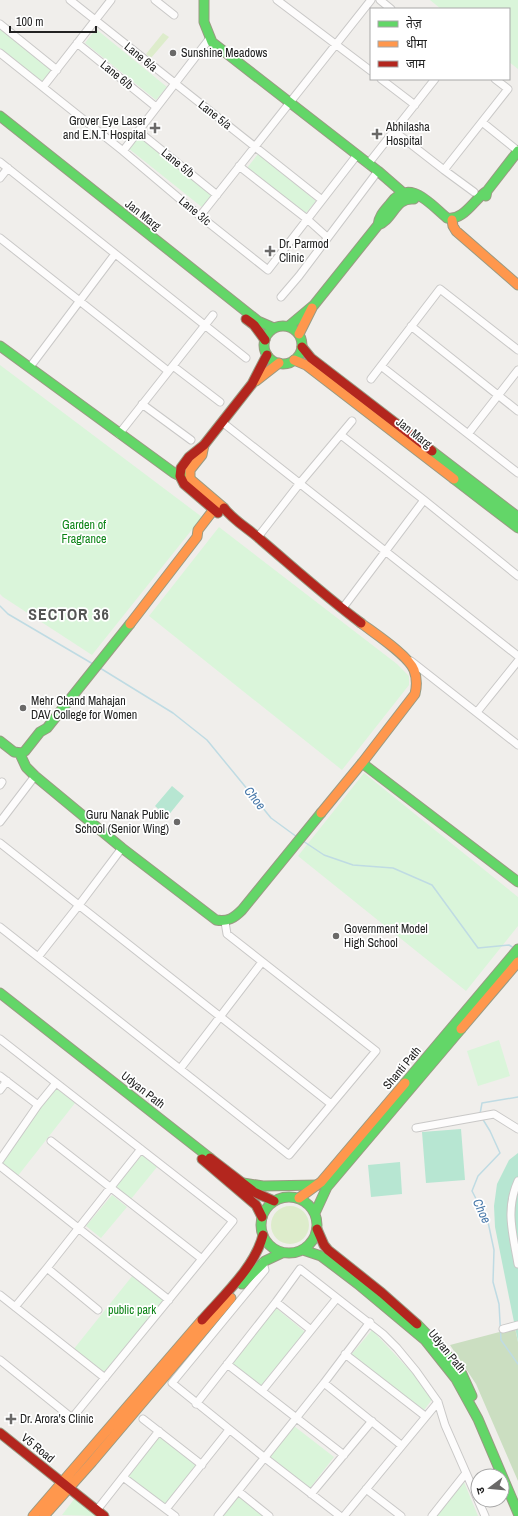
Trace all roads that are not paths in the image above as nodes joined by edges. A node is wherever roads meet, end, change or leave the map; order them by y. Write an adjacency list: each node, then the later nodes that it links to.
1 (70, 0): 10 (street, Lane 6/a)
2 (111, 0): 10 (street)
3 (156, 0): 9 (street)
4 (204, 0): 12 (main road)
5 (278, 0): 14 (street)
6 (371, 0): 14 (street)
7 (380, 0): 8 (street)
8 (390, 8)
9 (174, 15)
10 (95, 20): 13 (street); 21 (street, Lane 6/a)
11 (0, 24): 16 (street)
12 (210, 38): 21 (street); 23 (main road)
13 (77, 43): 16 (street); 25 (street, Lane 6/b)
14 (336, 44): 17 (street); 23 (street)
15 (0, 53): 22 (street, Lane 3/c)
16 (57, 70): 22 (street)
17 (370, 70)
18 (382, 80): 24 (street)
19 (434, 80): 24 (street)
20 (496, 80): 27 (street)
21 (175, 84): 25 (street); 31 (street, Lane 5/a)
22 (44, 88): 32 (street, Lane 3/c)
23 (289, 102): 31 (street); 34 (main road)
24 (415, 105): 30 (street)
25 (156, 107): 29 (street)
26 (0, 116): 60 (main road, Jan Marg)
27 (482, 122): 33 (street); 39 (street)
28 (0, 125): 62 (main road, Jan Marg)
29 (138, 131): 32 (street); 43 (street, Lane 5/b)
30 (394, 131): 36 (street); 39 (street)
31 (254, 147): 37 (street); 45 (street, Lane 5/a)
32 (123, 150): 46 (street, Lane 3/c)
33 (518, 151): 48 (main road)
34 (357, 155): 36 (main road); 45 (street)
35 (0, 162): 38 (street)
36 (368, 164): 40 (main road)
37 (239, 166): 43 (street); 47 (street)
38 (8, 168): 41 (street); 51 (street)
39 (444, 170): 42 (street)
40 (378, 172): 44 (main road); 49 (street)
41 (0, 178)
42 (474, 192)
43 (217, 195): 46 (street)
44 (406, 195): 48 (main road); 55 (main road)
45 (322, 200): 47 (street)
46 (200, 216): 47 (street, Lane 3/c)
47 (307, 219): 49 (street)
48 (452, 223): 52 (main road)
49 (328, 237): 53 (street)
50 (0, 238): 54 (street)
51 (115, 254): 54 (street); 57 (street)
52 (518, 285)
53 (281, 297)
54 (80, 301): 71 (street); 72 (street)
55 (314, 305): 58 (main road); 61 (main road)
56 (213, 315): 57 (street)
57 (205, 325): 67 (street); 72 (street)
58 (288, 326): 60 (main road); 61 (main road)
59 (411, 326): 65 (street); 70 (street); 76 (street)
60 (274, 328): 62 (main road)
61 (299, 334): 64 (main road)
62 (265, 340): 66 (main road)
63 (0, 346): 71 (main road)
64 (302, 347): 68 (main road); 93 (main road, Jan Marg)
65 (518, 350)
66 (267, 355): 69 (main road); 75 (main road)
67 (246, 358)
68 (294, 360): 69 (main road); 94 (main road, Jan Marg)
69 (279, 363): 75 (main road)
70 (381, 366): 74 (street); 83 (street)
71 (30, 367): 82 (main road)
72 (170, 369): 77 (street); 78 (street)
73 (518, 370): 76 (street)
74 (370, 379)
75 (252, 384): 81 (main road)
76 (498, 396): 79 (street); 83 (street)
77 (220, 402)
78 (142, 404): 82 (street); 85 (street)
79 (518, 411)
80 (352, 421): 84 (street)
81 (222, 422): 86 (main road); 90 (street)
82 (119, 434): 88 (main road)
83 (468, 434): 87 (street)
84 (341, 435): 90 (street); 91 (street)
85 (191, 440)
86 (204, 445): 88 (main road); 89 (main road)
87 (518, 473)
88 (180, 476): 89 (main road); 92 (main road)
89 (190, 478): 92 (main road)
90 (300, 484): 95 (street); 96 (street)
91 (424, 500): 96 (street); 97 (street)
92 (221, 510): 95 (main road); 106 (main road)
93 (518, 517)
94 (518, 528)
95 (258, 537): 98 (main road)
96 (386, 552): 98 (street); 100 (street)
97 (518, 576)
98 (342, 608): 99 (main road)
99 (404, 656): 102 (street); 107 (main road)
100 (518, 656)
101 (518, 661): 102 (street)
102 (477, 712): 104 (street)
103 (0, 741): 106 (main road)
104 (518, 745)
105 (0, 749): 106 (main road)
106 (21, 757): 108 (main road)
107 (362, 763): 112 (main road); 114 (main road)
108 (35, 776): 109 (street); 111 (main road)
109 (0, 822)
110 (0, 842): 113 (street)
111 (122, 848): 113 (street); 114 (main road)
112 (518, 882)
113 (79, 905): 117 (street); 123 (street)
114 (225, 922): 118 (street)
115 (0, 927): 117 (street)
116 (518, 949): 120 (main road, Shanti Path)
117 (38, 957): 125 (street)
118 (262, 962): 123 (street); 130 (street)
119 (518, 962): 120 (main road)
120 (503, 973): 140 (main road, Shanti Path); 144 (main road, Shanti Path)
121 (0, 993): 139 (main road, Udyan Path)
122 (0, 1001): 145 (main road, Udyan Path)
123 (220, 1017): 125 (street); 130 (street)
124 (0, 1039): 128 (street)
125 (180, 1069): 130 (street)
126 (0, 1076): 127 (street)
127 (7, 1081): 129 (street); 131 (street)
128 (56, 1083): 131 (street); 135 (street)
129 (0, 1090)
130 (331, 1104)
131 (38, 1105): 136 (street)
132 (416, 1128): 133 (street)
133 (518, 1129)
134 (51, 1141): 141 (street)
135 (141, 1149): 141 (street); 151 (street)
136 (0, 1160)
137 (0, 1166): 146 (street)
138 (518, 1181): 153 (street)
139 (243, 1183): 140 (main road); 143 (main road, Udyan Path)
140 (318, 1185): 142 (main road, Shanti Path)
141 (110, 1187): 146 (street); 151 (street)
142 (299, 1198): 143 (main road); 144 (main road)
143 (274, 1201): 145 (main road)
144 (315, 1213): 147 (main road)
145 (262, 1217): 148 (main road)
146 (79, 1228): 154 (street); 157 (street)
147 (317, 1229): 149 (main road); 191 (main road, Udyan Path)
148 (263, 1235): 150 (main road); 187 (main road)
149 (303, 1250): 150 (main road); 195 (main road, Udyan Path)
150 (282, 1253): 152 (main road)
151 (202, 1259): 157 (street)
152 (263, 1262): 172 (street); 187 (main road)
153 (518, 1264)
154 (47, 1268): 159 (street); 160 (street)
155 (0, 1295): 159 (street)
156 (337, 1298): 158 (street); 161 (street); 164 (street)
157 (169, 1300): 168 (street)
158 (276, 1302): 164 (street); 167 (street)
159 (15, 1307): 168 (street)
160 (98, 1310)
161 (370, 1322): 165 (street); 171 (street)
162 (518, 1325): 163 (street)
163 (503, 1329)
164 (311, 1330): 170 (street)
165 (345, 1354): 169 (street); 173 (street)
166 (0, 1360): 168 (street)
167 (227, 1364): 170 (street); 172 (street)
168 (105, 1378)
169 (324, 1383): 174 (street); 176 (street)
170 (262, 1391): 174 (street)
171 (438, 1402): 173 (street); 184 (street)
172 (196, 1404): 177 (street)
173 (425, 1416): 180 (street)
174 (296, 1418): 181 (street); 182 (street)
175 (143, 1419): 178 (street)
176 (372, 1421): 180 (street); 181 (street)
177 (229, 1430): 182 (street); 183 (street)
178 (159, 1431): 183 (street); 185 (street)
179 (0, 1433): 187 (main road, V5 Road)
180 (401, 1445): 188 (street)
181 (344, 1455): 190 (street)
182 (265, 1458): 189 (street); 190 (street)
183 (202, 1465): 193 (street)
184 (466, 1472): 186 (street); 205 (street)
185 (124, 1477): 193 (street); 194 (street)
186 (470, 1481)
187 (65, 1486): 192 (main road); 194 (main road, V5 Road); 196 (main road)
188 (366, 1489): 203 (street); 204 (street)
189 (238, 1491): 200 (street); 201 (street)
190 (311, 1494): 202 (street)
191 (518, 1498)
192 (59, 1499): 197 (main road); 198 (street)
193 (166, 1510): 199 (street)
194 (101, 1513)
195 (518, 1513)
196 (33, 1516)
197 (44, 1516)
198 (51, 1516)
199 (175, 1516)
200 (218, 1516)
201 (269, 1516)
202 (340, 1516)
203 (344, 1516)
204 (400, 1516)
205 (432, 1516)

